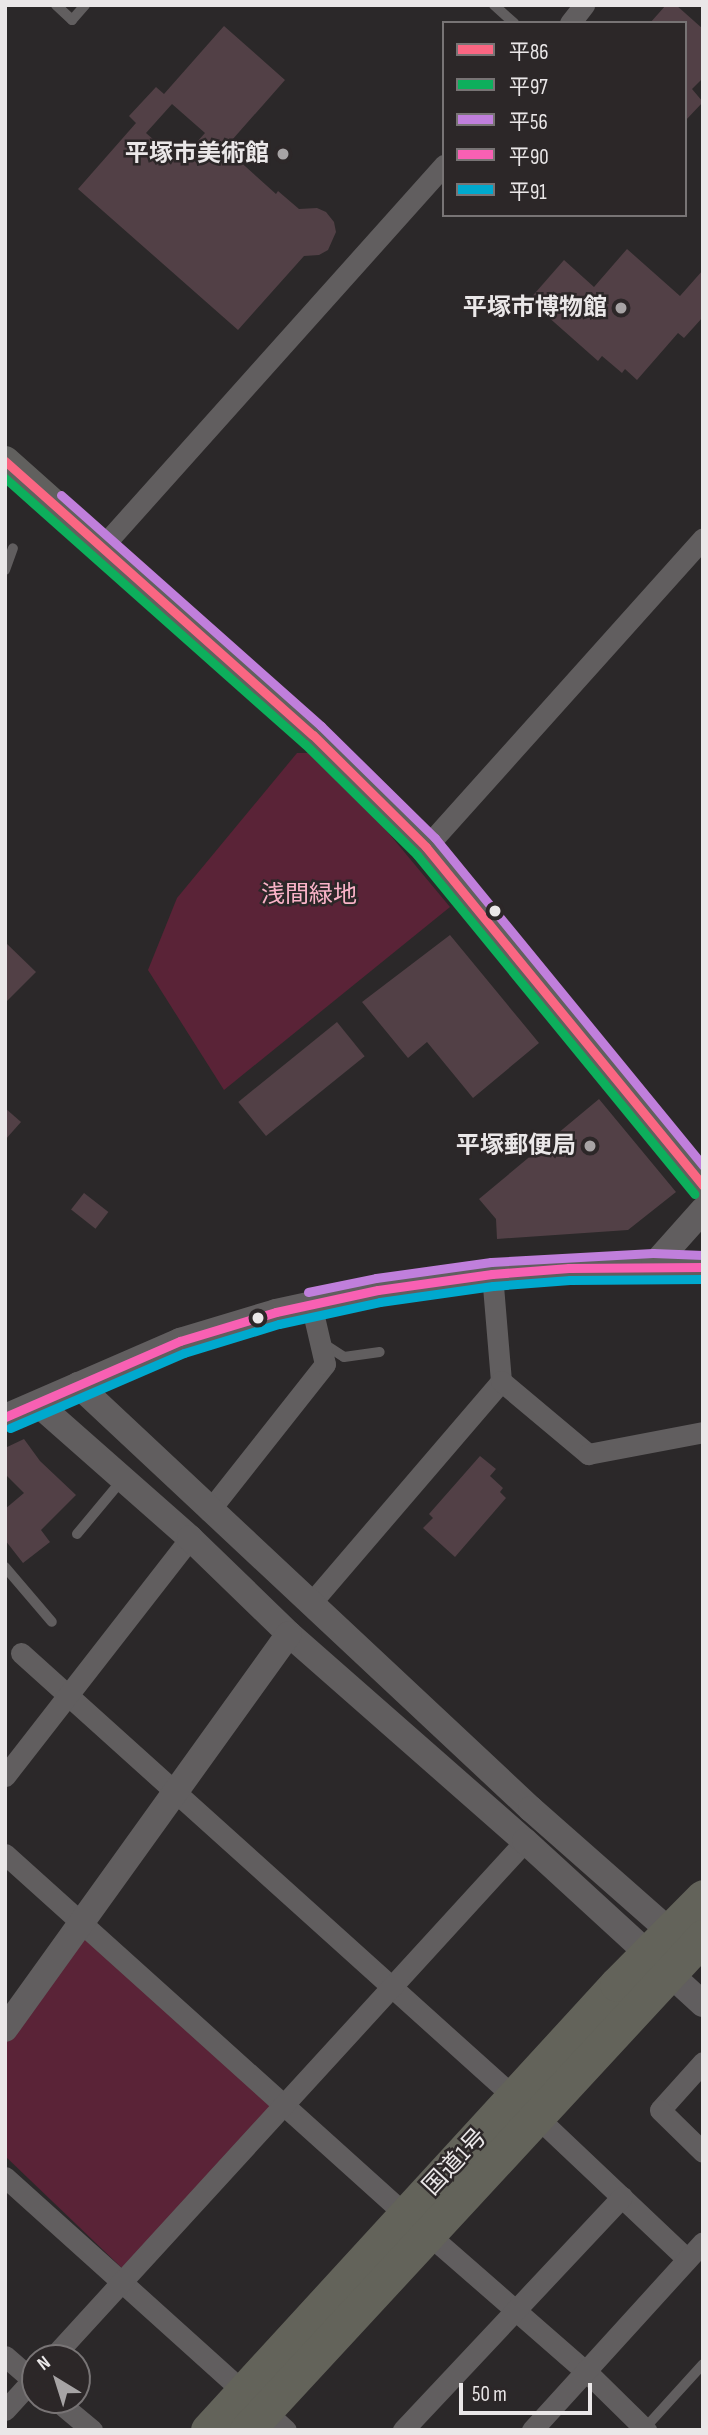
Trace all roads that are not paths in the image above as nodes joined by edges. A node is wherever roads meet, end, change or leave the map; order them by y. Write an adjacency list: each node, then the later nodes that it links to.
1 (56, 5): 2 (lane)
2 (85, 5)
3 (494, 5): 5 (lane)
4 (584, 5): 6 (street)
5 (512, 21)
6 (572, 21)
7 (442, 167): 10 (street)
8 (5, 461): 10 (main road)
9 (703, 538): 13 (street)
10 (102, 547): 13 (main road)
11 (5, 550): 12 (lane)
12 (5, 570)
13 (426, 846): 14 (main road)
14 (703, 1186)
15 (703, 1210): 16 (street)
16 (653, 1265): 17 (street); 18 (street)
17 (703, 1267)
18 (492, 1274): 19 (street); 22 (street)
19 (311, 1304): 20 (street); 23 (street)
20 (321, 1342): 21 (lane); 28 (street)
21 (380, 1352)
22 (501, 1381): 26 (street); 32 (street)
23 (78, 1385): 24 (street); 28 (street)
24 (38, 1404): 25 (street); 27 (street)
25 (5, 1418)
26 (703, 1432)
27 (123, 1477): 29 (lane); 30 (street)
28 (209, 1511): 32 (street)
29 (77, 1534)
30 (190, 1538): 34 (street); 36 (street)
31 (5, 1567): 33 (lane)
32 (311, 1603): 43 (street)
33 (52, 1622)
34 (289, 1634): 38 (street); 39 (street)
35 (21, 1653): 36 (street)
36 (68, 1696): 37 (street); 38 (street)
37 (5, 1776)
38 (174, 1791): 42 (street); 44 (street)
39 (525, 1841): 43 (street); 44 (street)
40 (5, 1854): 42 (street)
41 (703, 1897): 43 (highway, 国道1号)
42 (82, 1923): 46 (street); 48 (street)
43 (681, 1951): 45 (street); 49 (highway, 国道1号)
44 (392, 1987): 48 (street); 49 (street)
45 (703, 2004)
46 (5, 2029)
47 (703, 2062): 50 (street)
48 (284, 2105): 53 (street); 56 (street)
49 (526, 2107): 52 (street); 53 (highway, 国道1号)
50 (703, 2152)
51 (5, 2176): 56 (street)
52 (622, 2197): 55 (street); 57 (street)
53 (417, 2224): 57 (street); 66 (highway, 国道1号)
54 (703, 2242): 55 (street)
55 (687, 2259): 62 (street)
56 (121, 2283): 58 (street); 66 (street)
57 (514, 2311): 62 (street); 70 (street)
58 (65, 2344)
59 (5, 2356): 61 (street)
60 (703, 2364): 67 (lane)
61 (21, 2369)
62 (585, 2371): 67 (street); 71 (street)
63 (21, 2393): 64 (street)
64 (5, 2410)
65 (73, 2414): 68 (street)
66 (260, 2415): 69 (highway, 国道1号)
67 (645, 2429)
68 (92, 2430)
69 (208, 2430)
70 (403, 2430)
71 (531, 2430)

